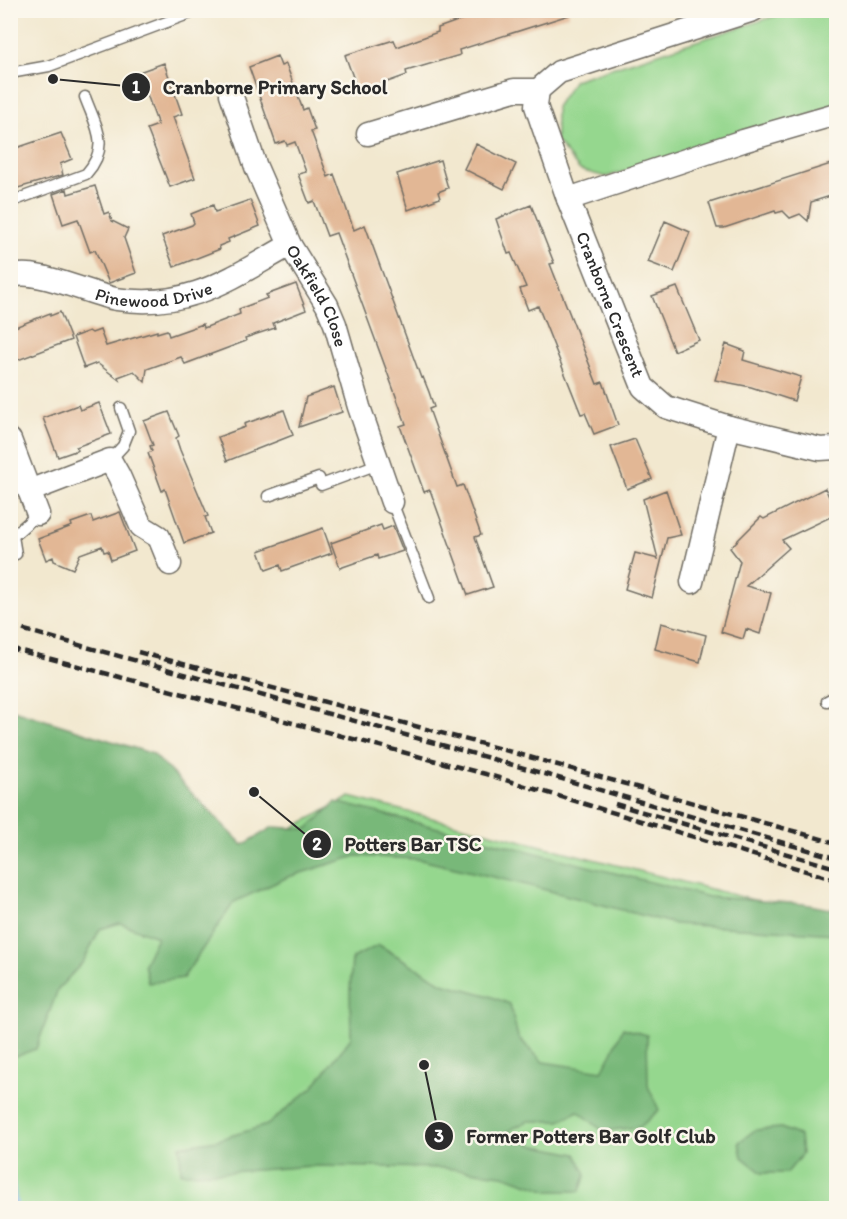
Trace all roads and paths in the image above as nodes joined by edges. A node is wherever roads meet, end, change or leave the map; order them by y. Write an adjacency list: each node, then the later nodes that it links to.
1 (199, 10): 3 (lane)
2 (753, 10): 4 (street)
3 (10, 73)
4 (538, 90): 8 (street); 9 (street, Cranborne Crescent)
5 (231, 94): 11 (street, Oakfield Close)
6 (85, 97): 10 (lane)
7 (837, 114): 9 (street)
8 (368, 134)
9 (568, 199): 14 (street, Cranborne Crescent)
10 (10, 202)
11 (290, 245): 12 (street, Pinewood Drive); 18 (street, Oakfield Close)
12 (12, 272)
13 (121, 408): 17 (lane)
14 (729, 427): 16 (street, Cranborne Crescent); 25 (street)
15 (10, 440): 19 (street)
16 (837, 448)
17 (110, 460): 19 (street); 24 (street)
18 (378, 464): 20 (lane); 21 (street, Oakfield Close)
19 (29, 491): 22 (street)
20 (268, 496)
21 (392, 502): 26 (lane)
22 (38, 514): 23 (lane)
23 (15, 554)
24 (170, 564)
25 (692, 582)
26 (429, 598)

